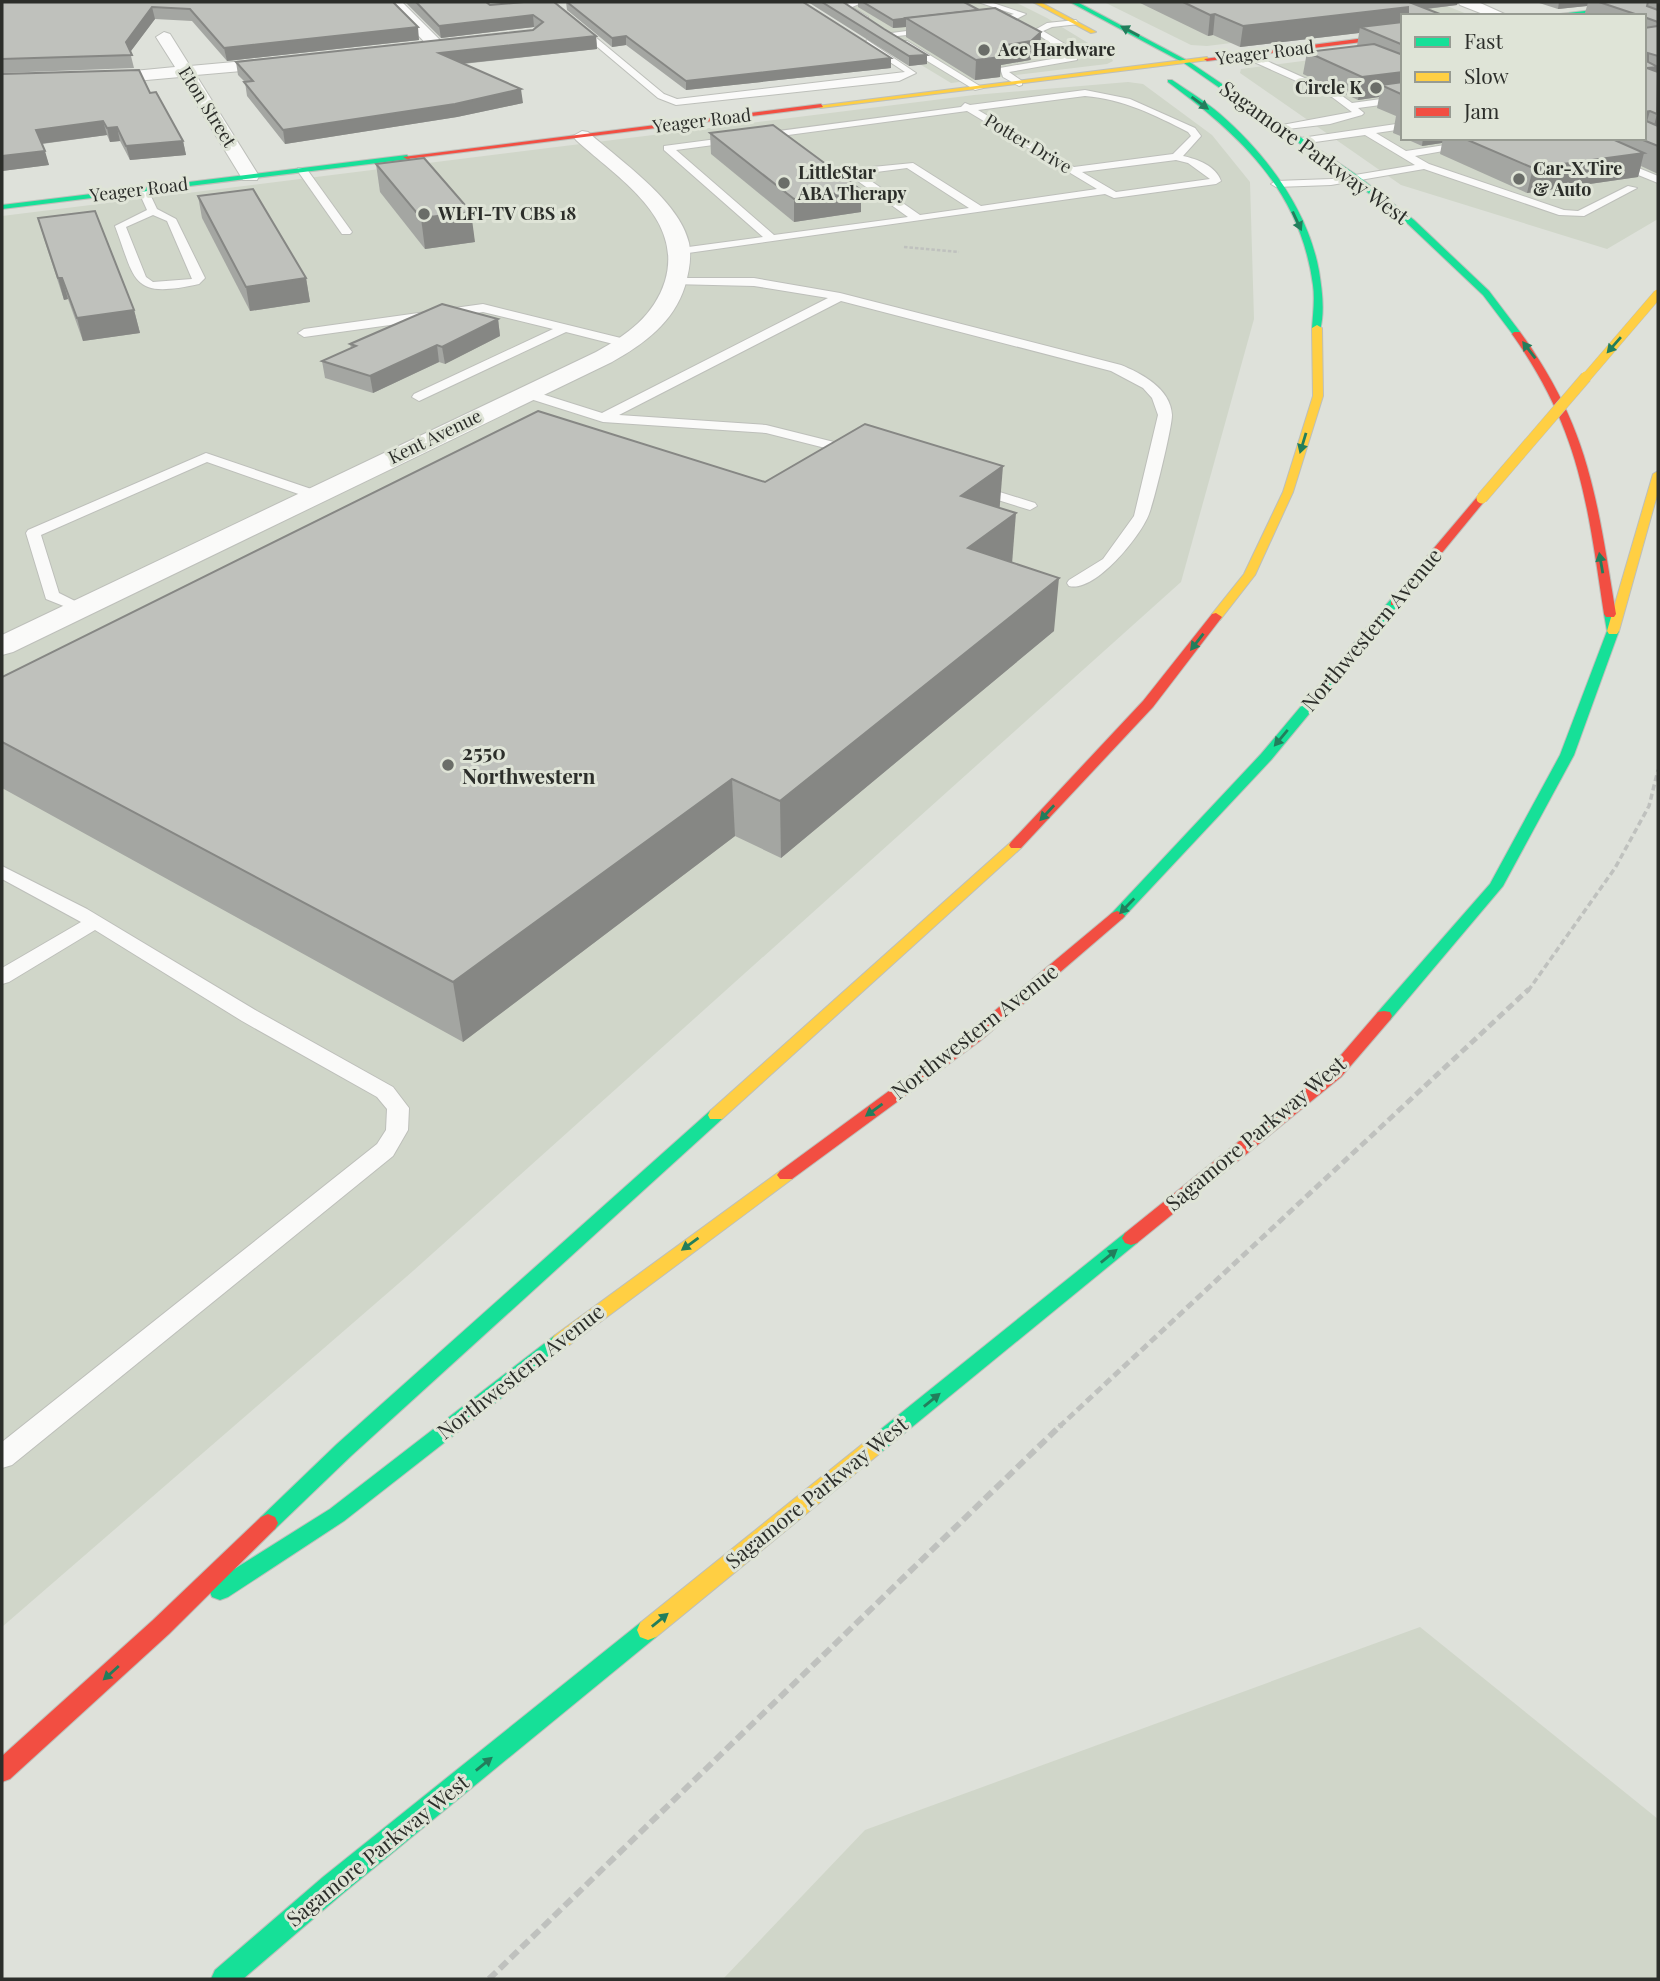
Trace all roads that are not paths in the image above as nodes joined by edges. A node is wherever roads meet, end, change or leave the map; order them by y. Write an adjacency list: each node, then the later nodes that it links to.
1 (394, 2): 21 (street)
2 (548, 2): 34 (lane)
3 (860, 2): 15 (lane)
4 (982, 2): 13 (lane)
5 (1036, 2): 12 (main road)
6 (1465, 2): 10 (street)
7 (1082, 3): 26 (main road, Sagamore Parkway West, one-way to 7)
8 (1658, 4): 9 (main road)
9 (1614, 13): 11 (main road)
10 (1497, 14)
11 (1596, 14)
12 (1076, 22): 19 (main road); 32 (lane)
13 (982, 24)
14 (942, 28): 15 (lane)
15 (880, 29): 33 (lane)
16 (1401, 35): 20 (main road, Yeager Road)
17 (164, 37): 30 (street, Eton Street)
18 (859, 39): 34 (lane)
19 (1107, 41)
20 (1332, 44): 22 (lane); 24 (main road, Yeager Road)
21 (411, 49)
22 (1350, 52)
23 (1128, 53): 27 (main road, Sagamore Parkway West)
24 (1246, 55): 26 (main road, Yeager Road); 29 (lane)
25 (303, 60): 30 (street)
26 (1185, 62): 27 (main road, Yeager Road); 42 (main road, Sagamore Parkway West)
27 (1150, 67): 32 (main road, Yeager Road); 57 (main road, Sagamore Parkway West, one-way to 57)
28 (1308, 69): 29 (lane)
29 (1283, 72): 40 (lane)
30 (187, 73): 31 (street); 54 (street, Eton Street)
31 (2, 79)
32 (1019, 83): 33 (main road, Yeager Road)
33 (978, 88): 35 (main road, Yeager Road)
34 (797, 90): 37 (lane)
35 (942, 92): 37 (main road, Yeager Road); 39 (lane, Potter Drive)
36 (1401, 100): 40 (lane)
37 (821, 107): 45 (main road, Yeager Road)
38 (1401, 107): 40 (lane)
39 (969, 108): 49 (lane); 53 (lane, Potter Drive); 66 (lane)
40 (1363, 114): 42 (lane); 43 (lane)
41 (1401, 126): 43 (lane)
42 (1282, 128): 47 (main road, Sagamore Parkway West)
43 (1390, 128): 44 (lane)
44 (1366, 131): 47 (lane); 48 (lane)
45 (582, 136): 52 (main road, Yeager Road); 67 (street)
46 (1499, 140): 48 (lane)
47 (1301, 141): 55 (main road, Sagamore Parkway West)
48 (1405, 155): 51 (lane)
49 (1176, 157): 53 (lane); 60 (lane)
50 (1609, 159): 56 (lane)
51 (1425, 166): 55 (lane); 58 (lane)
52 (302, 170): 54 (main road, Yeager Road); 65 (lane)
53 (1071, 170): 60 (lane, Potter Drive)
54 (250, 176): 59 (main road, Yeager Road)
55 (1355, 178): 57 (lane); 84 (main road, Sagamore Parkway West, one-way to 55)
56 (1658, 180)
57 (1276, 184): 90 (main road, Sagamore Parkway West, one-way to 90)
58 (1632, 188)
59 (142, 190): 61 (main road, Yeager Road); 63 (lane)
60 (1110, 193): 62 (lane)
61 (2, 207)
62 (979, 210): 64 (lane); 64 (lane)
63 (153, 211): 63 (lane)
64 (918, 219): 66 (lane)
65 (346, 232)
66 (774, 240): 67 (lane)
67 (681, 251): 68 (street, Kent Avenue)
68 (676, 282): 70 (lane); 73 (street, Kent Avenue)
69 (1658, 294): 90 (main road, Northwestern Avenue, one-way to 90, bridge)
70 (840, 297): 76 (lane); 82 (lane)
71 (563, 329): 72 (lane); 73 (lane); 75 (lane)
72 (304, 333)
73 (629, 344): 74 (street, Kent Avenue)
74 (526, 393): 76 (lane); 80 (street, Kent Avenue)
75 (419, 397)
76 (603, 418): 77 (lane)
77 (876, 458)
78 (1658, 474): 84 (main road)
79 (966, 486): 81 (lane)
80 (315, 495): 83 (street, Kent Avenue); 83 (lane)
81 (1030, 506)
82 (1075, 583)
83 (80, 608): 85 (street, Kent Avenue)
84 (1613, 631): 92 (main road, Sagamore Parkway West, one-way to 84)
85 (2, 646)
86 (2, 872): 87 (lane)
87 (95, 922): 88 (lane); 89 (lane)
88 (2, 977)
89 (2, 1457)
90 (161, 1627): 91 (main road, Sagamore Parkway West, one-way to 91)
91 (2, 1771)
92 (223, 1979)

